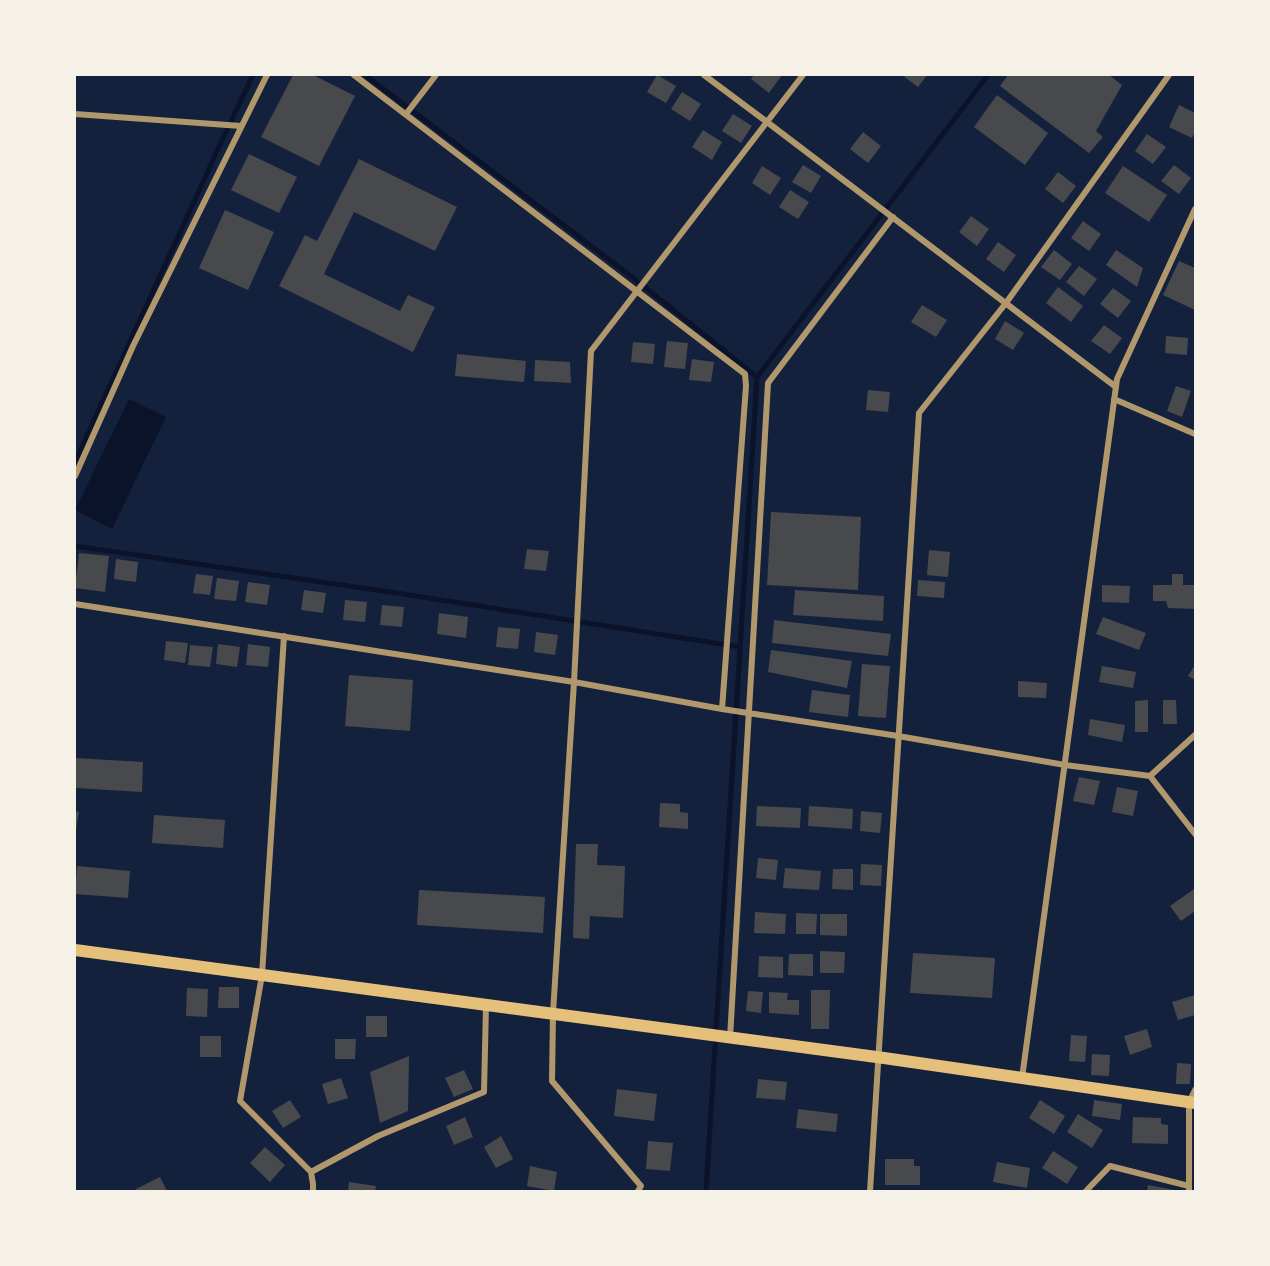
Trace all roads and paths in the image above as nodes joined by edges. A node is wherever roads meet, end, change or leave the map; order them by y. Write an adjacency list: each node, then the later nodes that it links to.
1 (267, 75): 10 (street)
2 (354, 75): 8 (street)
3 (436, 75): 8 (street)
4 (704, 75): 9 (street)
5 (803, 75): 9 (street)
6 (1169, 75): 14 (street)
7 (75, 114): 10 (street)
8 (406, 114): 13 (street)
9 (767, 122): 12 (street); 13 (street)
10 (241, 126): 18 (street)
11 (1195, 209): 15 (street)
12 (892, 217): 14 (street); 23 (street)
13 (637, 292): 21 (street); 22 (street)
14 (1006, 303): 15 (street); 25 (street)
15 (1116, 387): 16 (street)
16 (1114, 399): 17 (street); 26 (street)
17 (1195, 434)
18 (75, 476)
19 (75, 604): 20 (street)
20 (284, 636): 21 (street); 30 (street)
21 (574, 682): 22 (street); 32 (street)
22 (722, 709): 23 (street)
23 (750, 713): 25 (street); 33 (street)
24 (1195, 735): 27 (street)
25 (898, 736): 26 (street); 34 (street)
26 (1065, 765): 27 (street); 35 (street)
27 (1150, 776): 28 (street)
28 (1195, 834)
29 (75, 950): 30 (main road)
30 (262, 975): 31 (main road); 38 (street)
31 (486, 1004): 32 (main road); 38 (street)
32 (553, 1013): 33 (main road); 41 (street)
33 (732, 1038): 34 (main road)
34 (880, 1058): 35 (main road); 42 (street)
35 (1022, 1078): 37 (main road)
36 (1195, 1090): 37 (street)
37 (1192, 1102): 39 (street)
38 (311, 1172): 40 (street)
39 (1190, 1189): 43 (street)
40 (313, 1191)
41 (638, 1191)
42 (870, 1191)
43 (1086, 1191)

